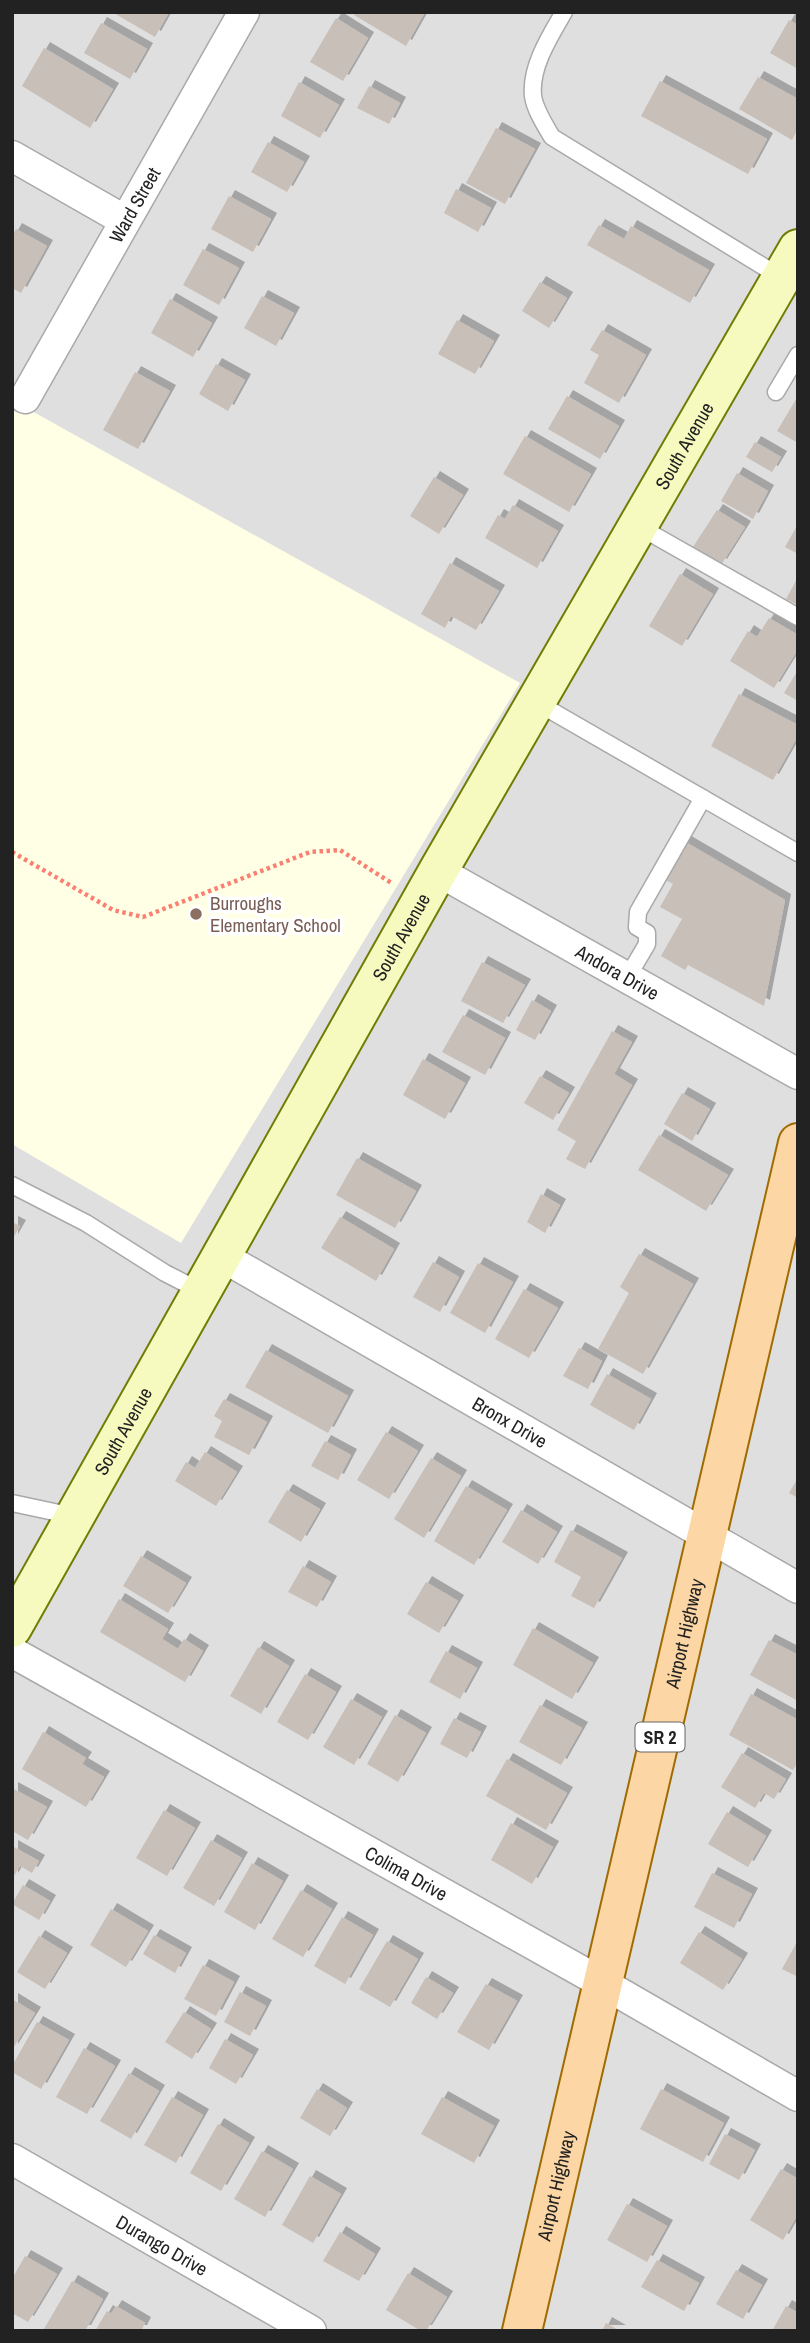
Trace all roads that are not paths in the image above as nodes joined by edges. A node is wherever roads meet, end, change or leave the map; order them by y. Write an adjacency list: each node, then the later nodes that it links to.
1 (244, 12): 4 (street, Ward Street)
2 (564, 12): 5 (lane)
3 (12, 156): 4 (street)
4 (124, 220): 8 (street, Ward Street)
5 (790, 263): 9 (street, South Avenue)
6 (798, 355): 7 (lane)
7 (776, 392)
8 (26, 398)
9 (638, 526): 10 (lane); 11 (street, South Avenue)
10 (798, 617)
11 (536, 702): 12 (lane); 14 (street, South Avenue)
12 (703, 798): 13 (lane); 15 (lane)
13 (798, 853)
14 (429, 886): 15 (street, Andora Drive); 19 (street, South Avenue)
15 (627, 978): 16 (street, Andora Drive)
16 (798, 1074)
17 (798, 1143): 23 (main road, Airport Highway / SR 2)
18 (12, 1185): 20 (lane)
19 (223, 1257): 20 (street, South Avenue); 23 (street, Bronx Drive)
20 (203, 1293): 22 (street, South Avenue)
21 (12, 1503): 22 (lane)
22 (76, 1516): 25 (street, South Avenue)
23 (706, 1535): 24 (street, Bronx Drive); 27 (main road, Airport Highway / SR 2)
24 (798, 1588)
25 (12, 1629)
26 (12, 1652): 27 (street, Colima Drive)
27 (604, 1984): 28 (street, Colima Drive); 31 (main road, Airport Highway / SR 2)
28 (798, 2096)
29 (12, 2159): 30 (street, Durango Drive)
30 (312, 2331)
31 (522, 2331)

